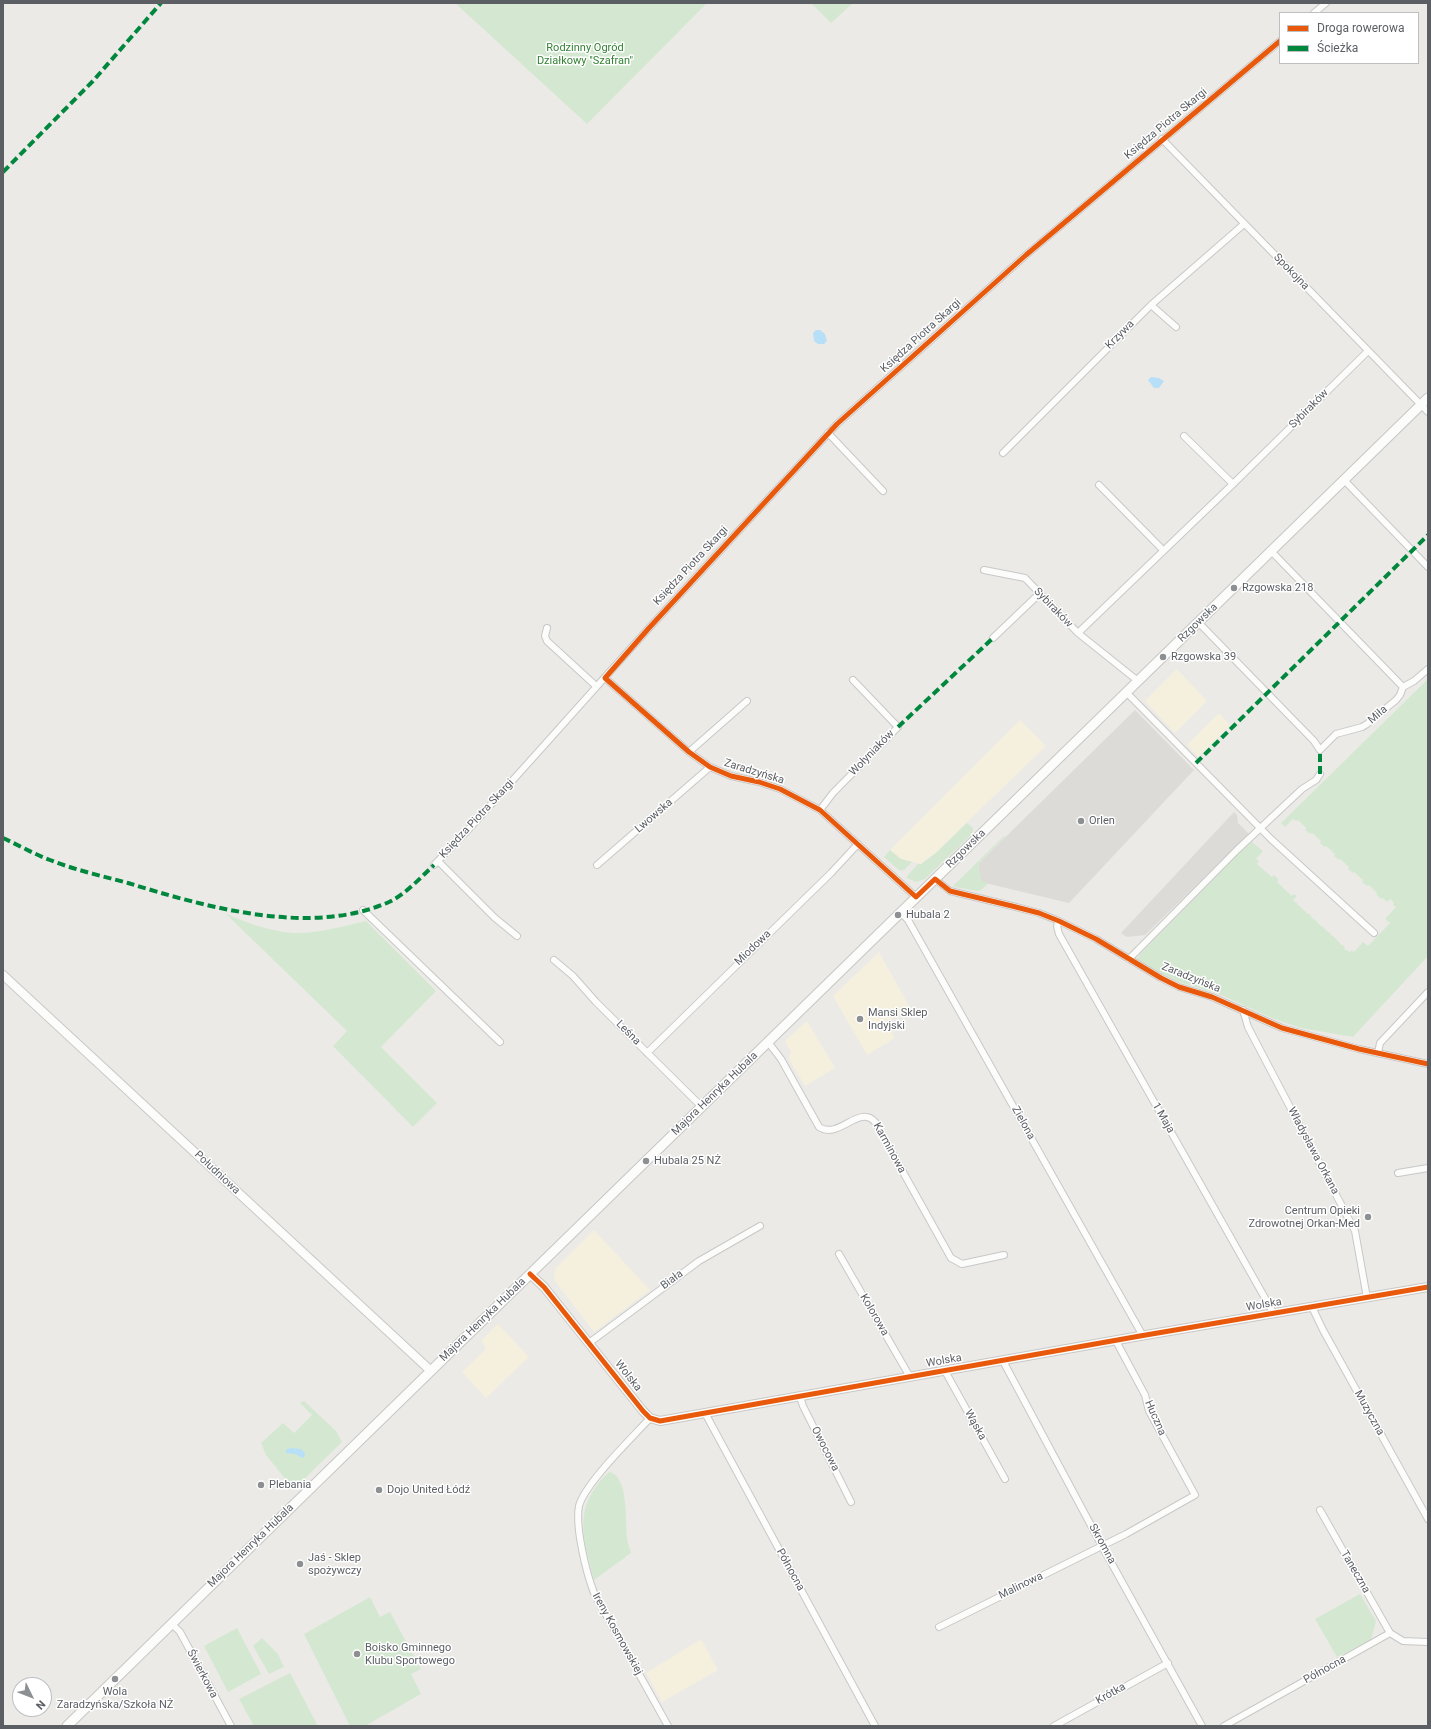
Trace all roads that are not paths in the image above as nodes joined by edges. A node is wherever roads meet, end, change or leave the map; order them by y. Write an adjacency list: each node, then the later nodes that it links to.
1 (1326, 3): 2 (street)
2 (1315, 12)
3 (1279, 42): 4 (street, Księdza Piotra Skargi)
4 (1162, 139): 5 (street, Spokojna); 12 (street, Księdza Piotra Skargi)
5 (1244, 224): 6 (street, Krzywa); 8 (street, Spokojna)
6 (1151, 305): 7 (street); 14 (street, Krzywa)
7 (1176, 327)
8 (1368, 351): 10 (street, Spokojna); 16 (street, Sybiraków)
9 (1428, 398): 10 (main road, Rzgowska)
10 (1421, 405): 11 (street, Spokojna); 15 (main road, Rzgowska)
11 (1428, 412)
12 (828, 433): 18 (street); 29 (street, Księdza Piotra Skargi)
13 (1184, 436): 16 (street)
14 (1003, 454)
15 (1344, 480): 20 (main road, Rzgowska); 21 (street)
16 (1233, 484): 19 (street, Sybiraków)
17 (1099, 485): 19 (street)
18 (883, 490)
19 (1163, 550): 26 (street, Sybiraków)
20 (1271, 552): 24 (main road, Rzgowska); 33 (street)
21 (1428, 567)
22 (984, 570): 23 (street, Sybiraków)
23 (1039, 594): 26 (street, Sybiraków); 27 (street)
24 (1198, 622): 31 (main road, Rzgowska); 33 (street, Miła)
25 (547, 628): 32 (street)
26 (1078, 633): 31 (street)
27 (993, 638)
28 (1428, 668): 33 (street, Miła)
29 (605, 678): 32 (street, Księdza Piotra Skargi); 36 (street, Zaradzyńska)
30 (853, 680): 39 (street, Wołyniaków)
31 (1138, 681): 34 (main road, Rzgowska)
32 (596, 686): 49 (street, Księdza Piotra Skargi)
33 (1403, 687)
34 (1126, 692): 40 (street); 43 (main road, Rzgowska)
35 (747, 701): 36 (street)
36 (689, 752): 37 (street, Zaradzyńska)
37 (710, 767): 39 (street, Zaradzyńska); 42 (street, Lwowska)
38 (1320, 774): 40 (street)
39 (820, 810): 41 (street, Zaradzyńska)
40 (1261, 828): 48 (street); 50 (street)
41 (858, 844): 44 (street, Zaradzyńska); 57 (street, Miodowa)
42 (597, 865)
43 (935, 879): 44 (main road, Rzgowska); 47 (street, Zaradzyńska)
44 (916, 897): 46 (main road, Majora Henryka Hubala)
45 (364, 910): 55 (street)
46 (900, 912): 56 (main road, Majora Henryka Hubala); 71 (street, Zielona)
47 (1059, 921): 50 (street, Zaradzyńska); 70 (street, 1 Maja)
48 (1374, 933)
49 (517, 936)
50 (1128, 959): 54 (street, Zaradzyńska)
51 (554, 960): 57 (street, Leśna)
52 (3, 976): 75 (street, Południowa)
53 (1428, 992): 58 (street)
54 (1243, 1010): 58 (street, Zaradzyńska); 68 (street, Władysława Orkana)
55 (500, 1042)
56 (768, 1042): 60 (main road, Majora Henryka Hubala); 65 (street, Karminowa)
57 (647, 1052): 60 (street, Leśna)
58 (1378, 1053): 59 (street, Zaradzyńska)
59 (1428, 1064)
60 (702, 1107): 66 (main road, Majora Henryka Hubala)
61 (1428, 1168): 62 (street)
62 (1398, 1173)
63 (760, 1226): 73 (street, Biała)
64 (839, 1254): 77 (street, Kolorowa)
65 (1004, 1255)
66 (530, 1274): 73 (street, Wolska); 75 (main road, Majora Henryka Hubala)
67 (1428, 1288): 68 (street, Wolska)
68 (1367, 1298): 69 (street, Wolska)
69 (1312, 1307): 70 (street, Wolska); 85 (street, Muzyczna)
70 (1274, 1314): 71 (street, Wolska)
71 (1143, 1336): 72 (street, Wolska)
72 (1116, 1341): 74 (street, Wolska); 82 (street, Huczna)
73 (589, 1343): 80 (street, Wolska)
74 (1003, 1361): 76 (street, Wolska); 86 (street, Skromna)
75 (431, 1371): 87 (main road, Majora Henryka Hubala)
76 (945, 1371): 77 (street, Wolska); 81 (street, Wąska)
77 (910, 1377): 78 (street, Wolska)
78 (800, 1397): 79 (street, Wolska); 83 (street, Owocowa)
79 (705, 1413): 80 (street, Wolska); 95 (street, Północna)
80 (650, 1418): 94 (street, Ireny Kosmowskiej)
81 (1005, 1479)
82 (1195, 1495): 86 (street, Malinowa)
83 (852, 1502)
84 (1320, 1510): 89 (street, Taneczna)
85 (1428, 1519)
86 (1102, 1546): 88 (street, Malinowa); 91 (street, Skromna)
87 (171, 1623): 92 (main road, Majora Henryka Hubala); 93 (street, Świerkowa)
88 (939, 1626)
89 (1390, 1633): 90 (street); 98 (street, Północna)
90 (1428, 1642)
91 (1168, 1663): 96 (street, Krótka); 97 (street, Skromna)
92 (67, 1726)
93 (230, 1726)
94 (668, 1726)
95 (876, 1726)
96 (1054, 1726)
97 (1202, 1726)
98 (1224, 1726)

